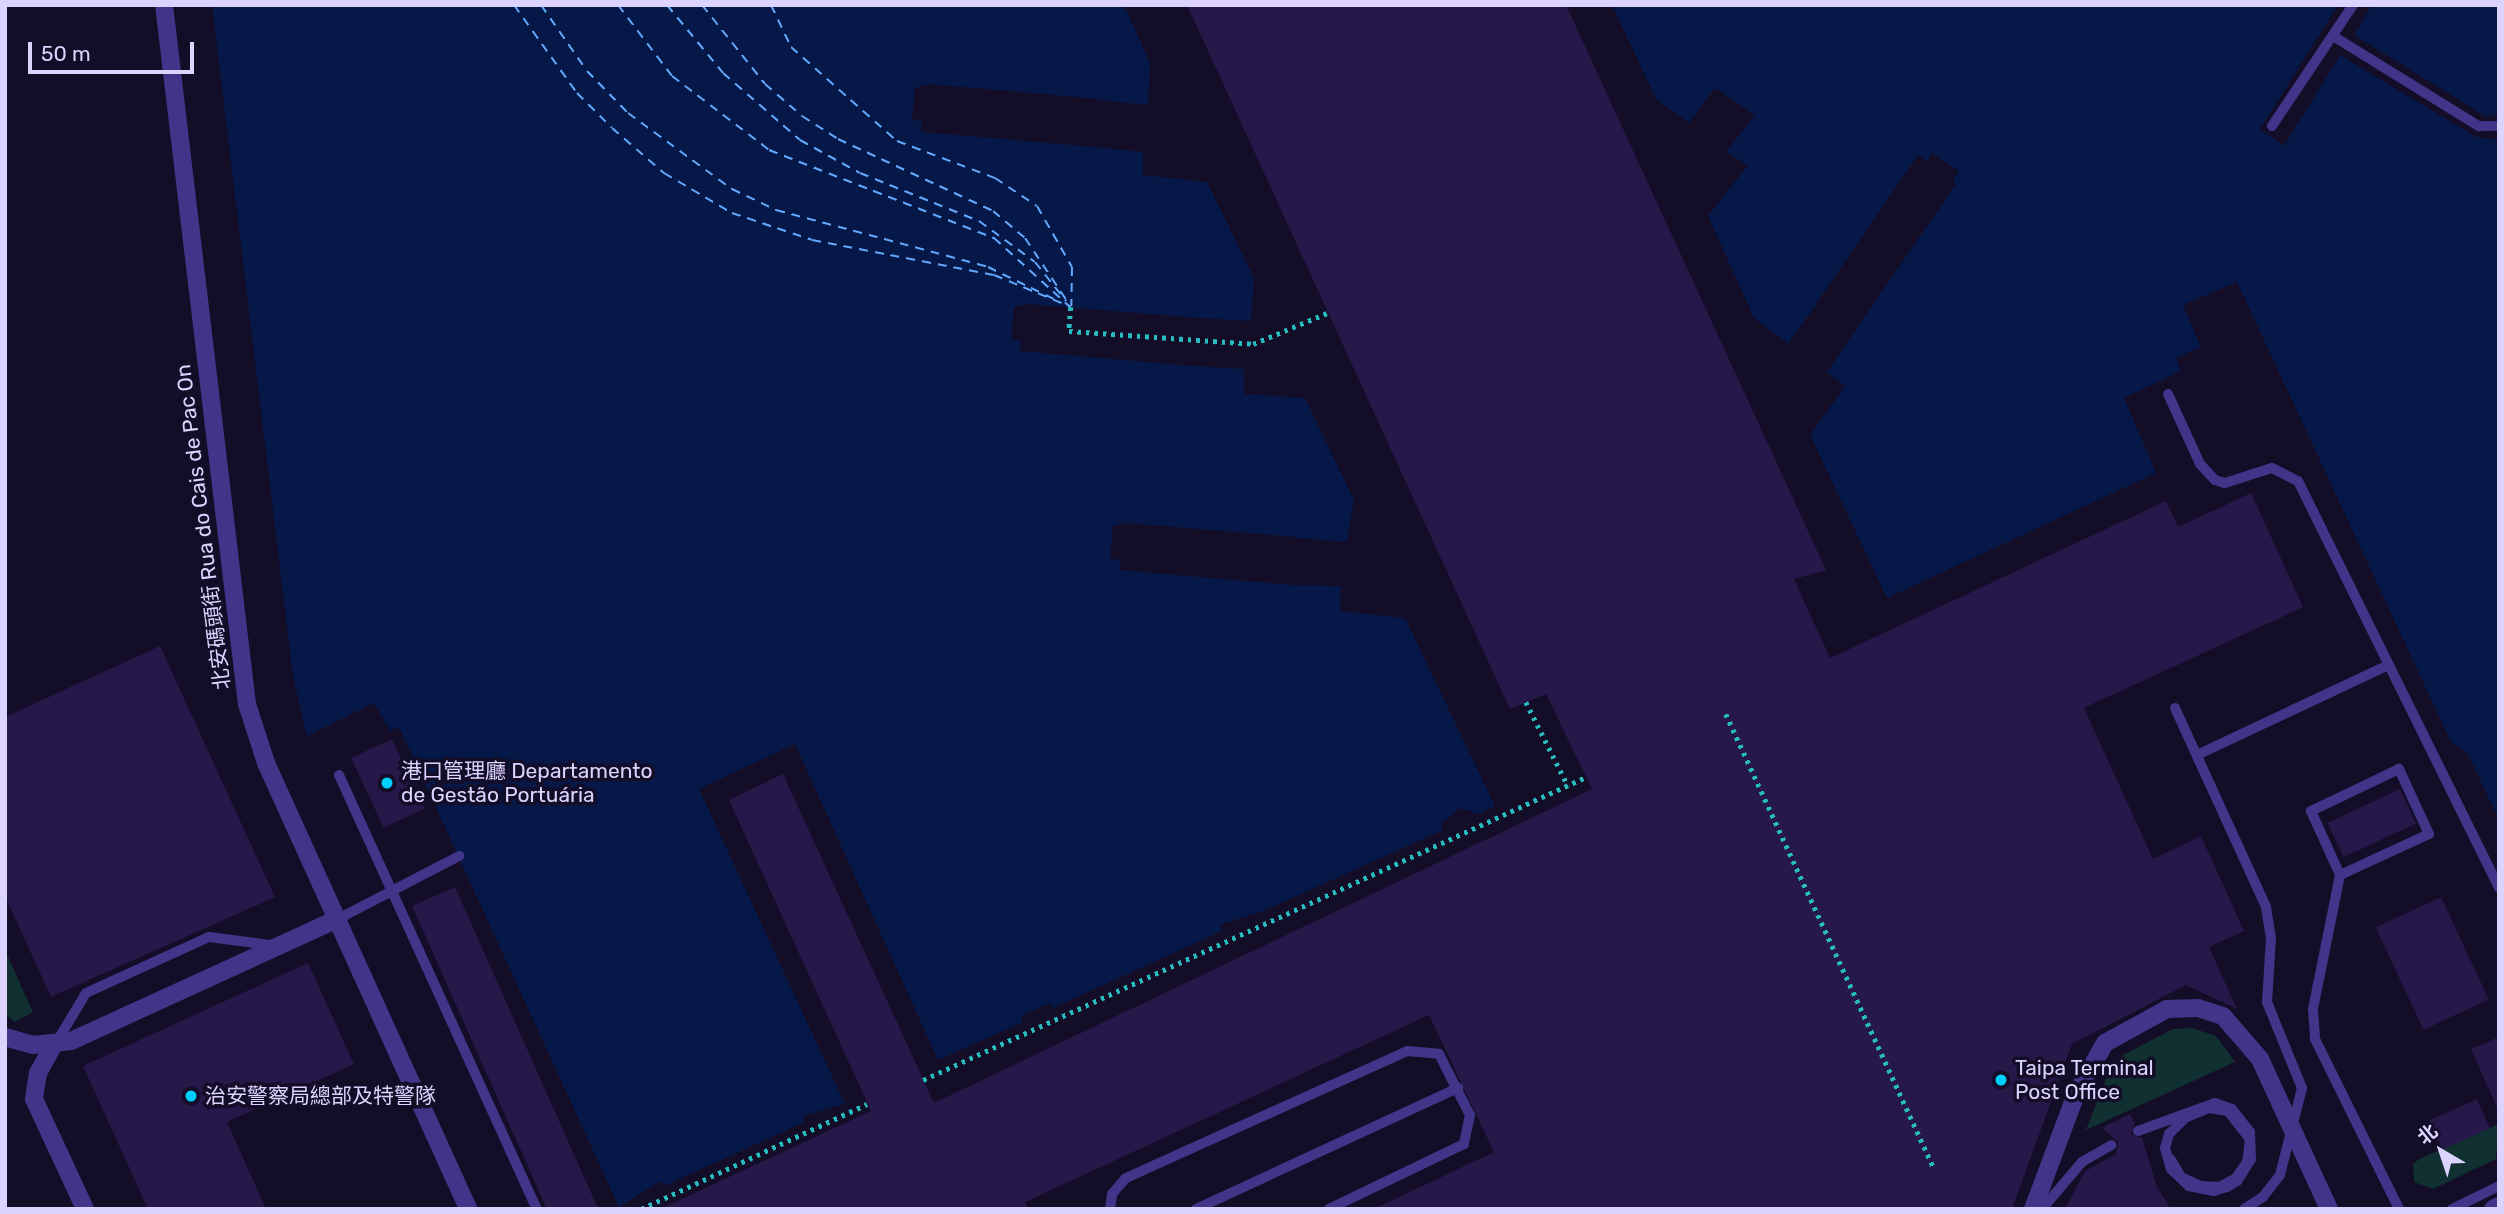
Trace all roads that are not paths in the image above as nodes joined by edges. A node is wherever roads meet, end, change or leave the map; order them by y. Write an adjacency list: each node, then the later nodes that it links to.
1 (164, 5): 15 (street, 北安碼頭街 Rua do Cais de Pac On)
2 (2353, 5): 3 (lane)
3 (2333, 36): 4 (lane); 5 (lane)
4 (2272, 126)
5 (2499, 127)
6 (2168, 394): 7 (lane)
7 (2388, 665): 9 (lane); 14 (lane)
8 (2175, 708): 9 (lane)
9 (2197, 755): 33 (lane)
10 (338, 775): 13 (lane)
11 (459, 856): 13 (lane)
12 (2340, 875): 12 (lane); 35 (lane)
13 (390, 888): 15 (lane); 27 (lane)
14 (2499, 888)
15 (335, 920): 16 (street); 26 (street, 北安碼頭街 Rua do Cais de Pac On)
16 (284, 943): 18 (street); 18 (lane)
17 (5, 1037): 18 (street)
18 (53, 1046): 25 (street)
19 (1458, 1088): 28 (lane); 29 (lane); 30 (lane)
20 (2138, 1131): 22 (lane)
21 (2111, 1145): 32 (lane)
22 (2171, 1160)
23 (2499, 1186): 36 (lane)
24 (2499, 1206): 37 (street)
25 (85, 1209)
26 (468, 1209)
27 (537, 1209)
28 (1110, 1209)
29 (1196, 1209)
30 (1329, 1209)
31 (2034, 1209): 34 (street, bridge)
32 (2042, 1209)
33 (2244, 1209)
34 (2329, 1209)
35 (2399, 1209)
36 (2452, 1209)
37 (2493, 1209)

